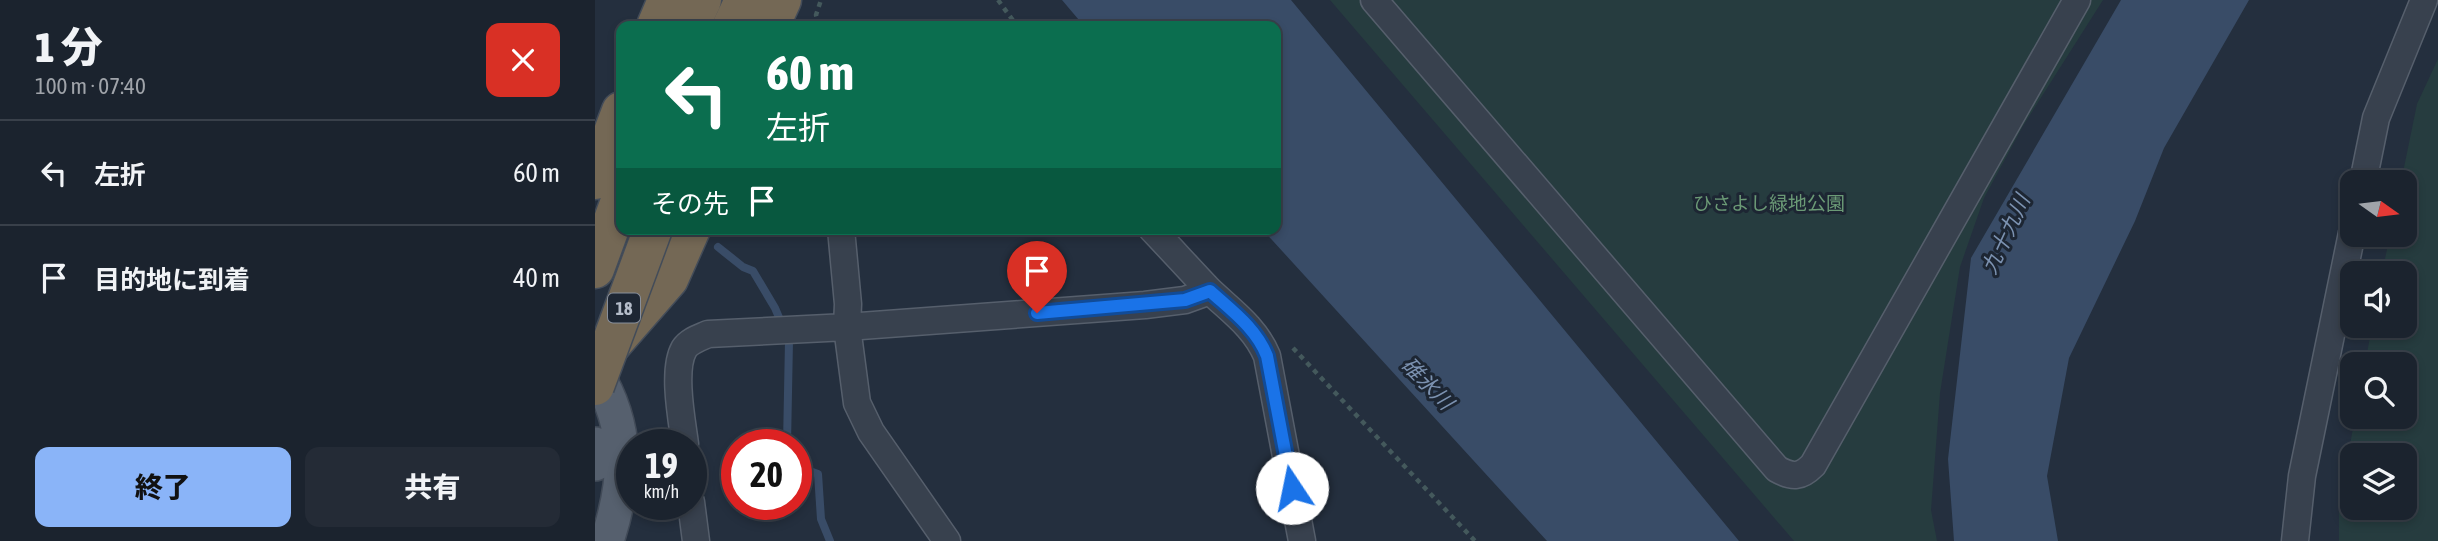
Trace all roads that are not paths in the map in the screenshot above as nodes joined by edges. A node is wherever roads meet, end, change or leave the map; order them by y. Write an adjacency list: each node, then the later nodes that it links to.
1 (667, 0): 8 (highway)
2 (702, 0): 9 (highway)
3 (744, 0): 10 (highway)
4 (782, 0): 11 (highway)
5 (1374, 0): 6 (street)
6 (2077, 0)
7 (2424, 0): 13 (street)
8 (658, 21)
9 (692, 21)
10 (734, 21)
11 (773, 21)
12 (616, 124): 14 (highway)
13 (2365, 170)
14 (595, 180)
15 (616, 212): 21 (highway, 18)
16 (651, 235): 26 (highway, 18, bridge)
17 (688, 235): 24 (highway)
18 (842, 235): 23 (street)
19 (1158, 235): 22 (street)
20 (2349, 247): 35 (street)
21 (595, 269)
22 (1210, 291): 23 (street); 34 (street)
23 (846, 327): 27 (street); 33 (street)
24 (595, 363)
25 (595, 371): 31 (main road)
26 (595, 386)
27 (684, 429)
28 (595, 444): 29 (main road)
29 (595, 464)
30 (693, 520): 32 (street)
31 (607, 541)
32 (696, 541)
33 (947, 541)
34 (1302, 541)
35 (2295, 541)

